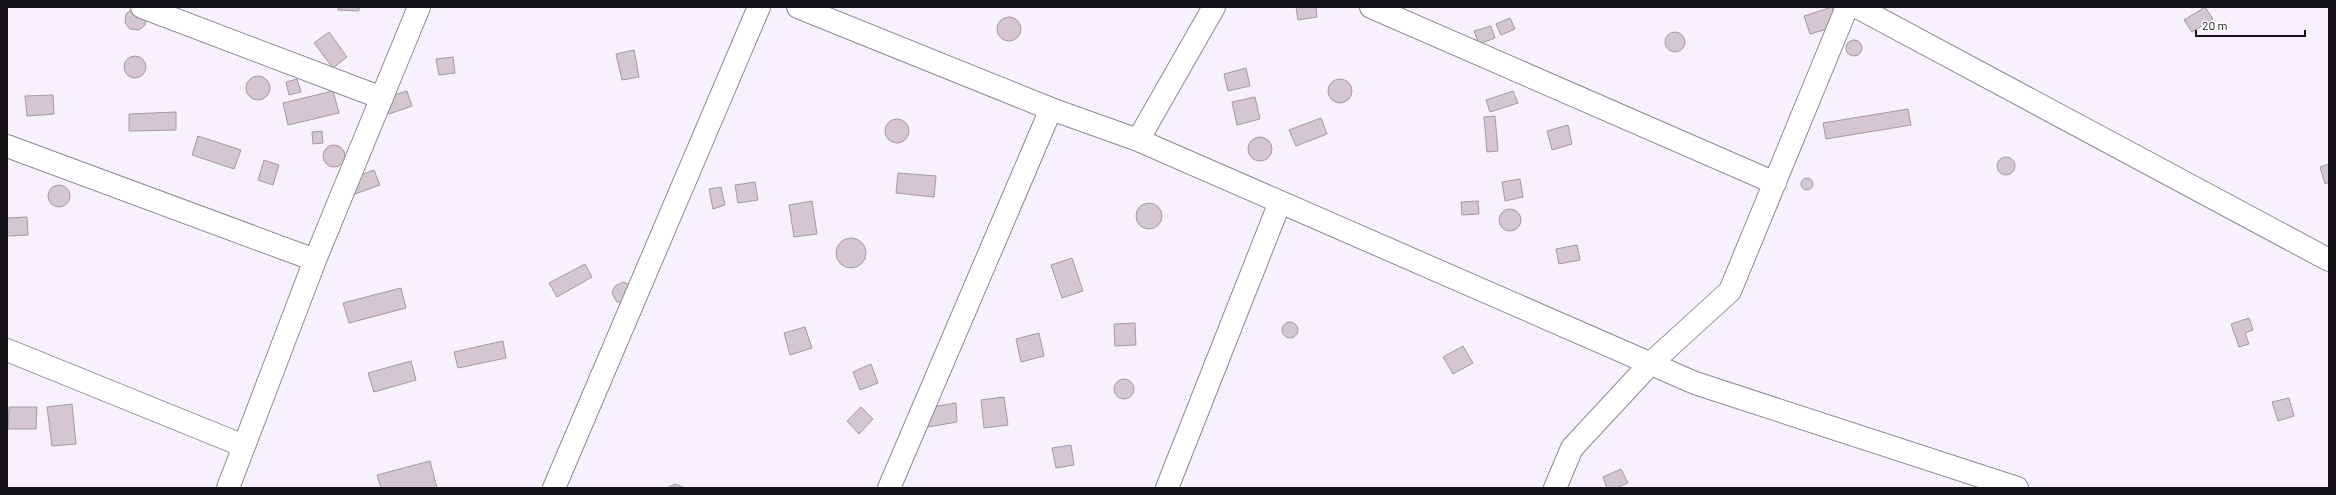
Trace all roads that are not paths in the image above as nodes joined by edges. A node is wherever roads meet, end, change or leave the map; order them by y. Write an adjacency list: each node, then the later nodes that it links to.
1 (142, 7): 9 (street)
2 (420, 7): 9 (street)
3 (759, 7): 21 (street)
4 (798, 7): 10 (street)
5 (1214, 7): 11 (street)
6 (1371, 7): 13 (street)
7 (1847, 7): 13 (street)
8 (1857, 7): 16 (street)
9 (382, 98): 15 (street)
10 (1051, 109): 11 (street); 22 (street)
11 (1138, 140): 14 (street)
12 (7, 146): 15 (street)
13 (1775, 183): 18 (street)
14 (1280, 202): 18 (street); 23 (street)
15 (315, 260): 19 (street)
16 (2329, 260)
17 (7, 350): 19 (street)
18 (1650, 364): 24 (street); 25 (street)
19 (244, 446): 20 (street)
20 (228, 488)
21 (554, 488)
22 (889, 488)
23 (1167, 488)
24 (1555, 488)
25 (2016, 488)

